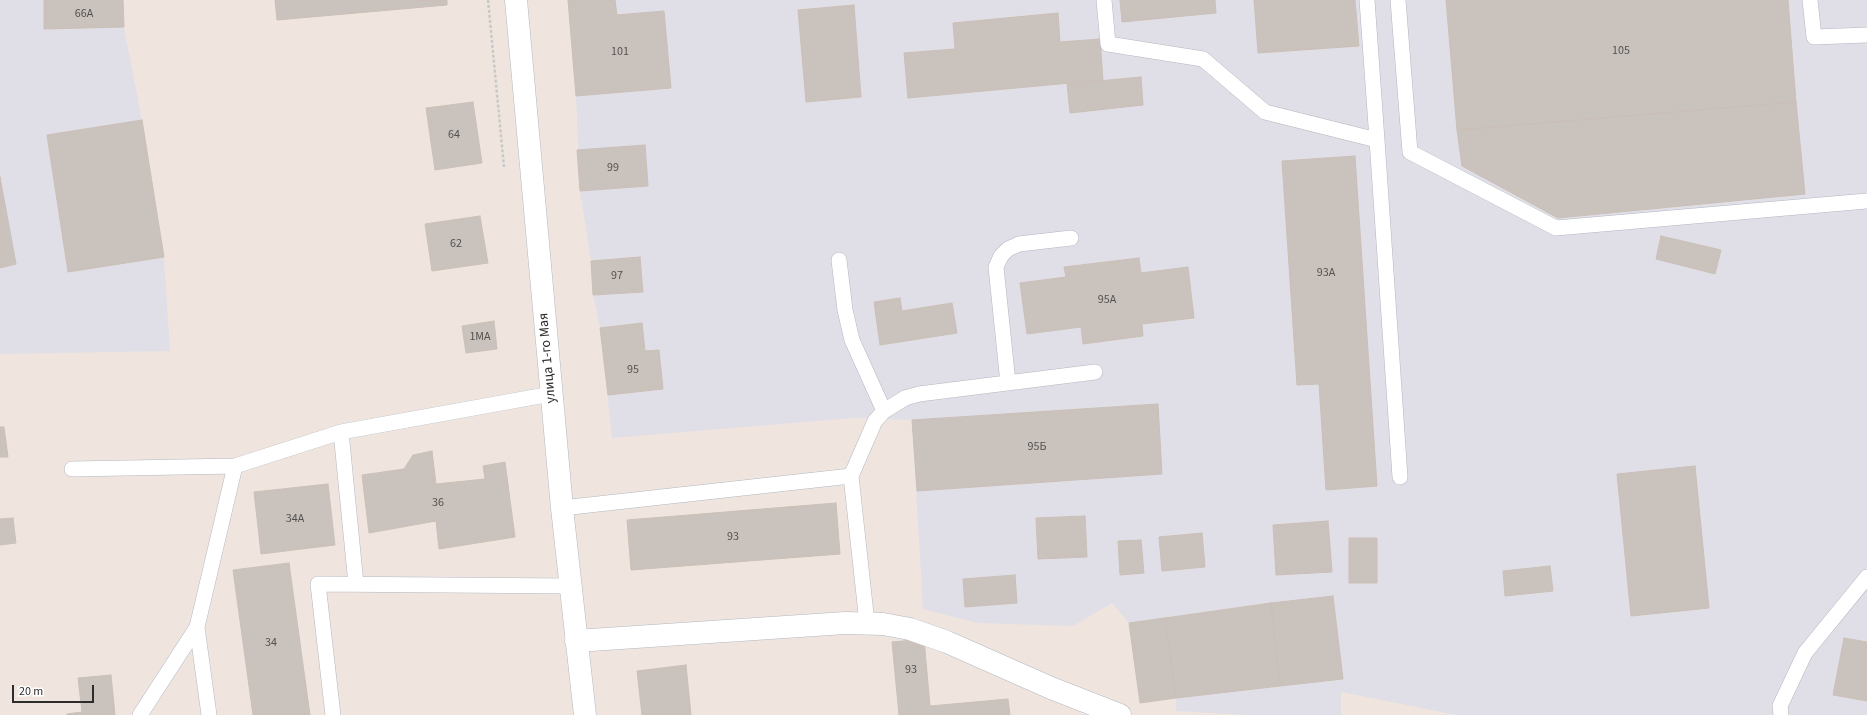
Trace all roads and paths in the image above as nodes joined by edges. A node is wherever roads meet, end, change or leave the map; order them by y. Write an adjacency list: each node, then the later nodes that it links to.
1 (516, 0): 13 (street, улица 1-го Мая)
2 (1104, 0): 7 (lane)
3 (1367, 0): 7 (lane)
4 (1398, 0): 8 (lane)
5 (1810, 0): 6 (lane)
6 (1867, 35)
7 (1377, 140): 19 (lane)
8 (1867, 201)
9 (1071, 238): 12 (lane)
10 (839, 260): 14 (lane)
11 (1096, 372): 12 (lane)
12 (1008, 383): 14 (lane)
13 (551, 394): 15 (lane); 20 (street, улица 1-го Мая)
14 (884, 411): 18 (lane)
15 (341, 432): 16 (lane); 22 (lane)
16 (235, 466): 17 (lane); 25 (lane)
17 (72, 469)
18 (851, 476): 20 (lane); 24 (lane)
19 (1400, 477)
20 (562, 508): 23 (street, улица 1-го Мая)
21 (1867, 577): 32 (lane)
22 (356, 584): 23 (lane); 29 (lane)
23 (571, 586): 26 (street, улица 1-го Мая)
24 (868, 622): 26 (street); 31 (street)
25 (197, 627): 27 (lane); 28 (lane)
26 (576, 641): 30 (street, улица 1-го Мая)
27 (140, 715)
28 (209, 715)
29 (333, 715)
30 (585, 715)
31 (1120, 715)
32 (1781, 715)

